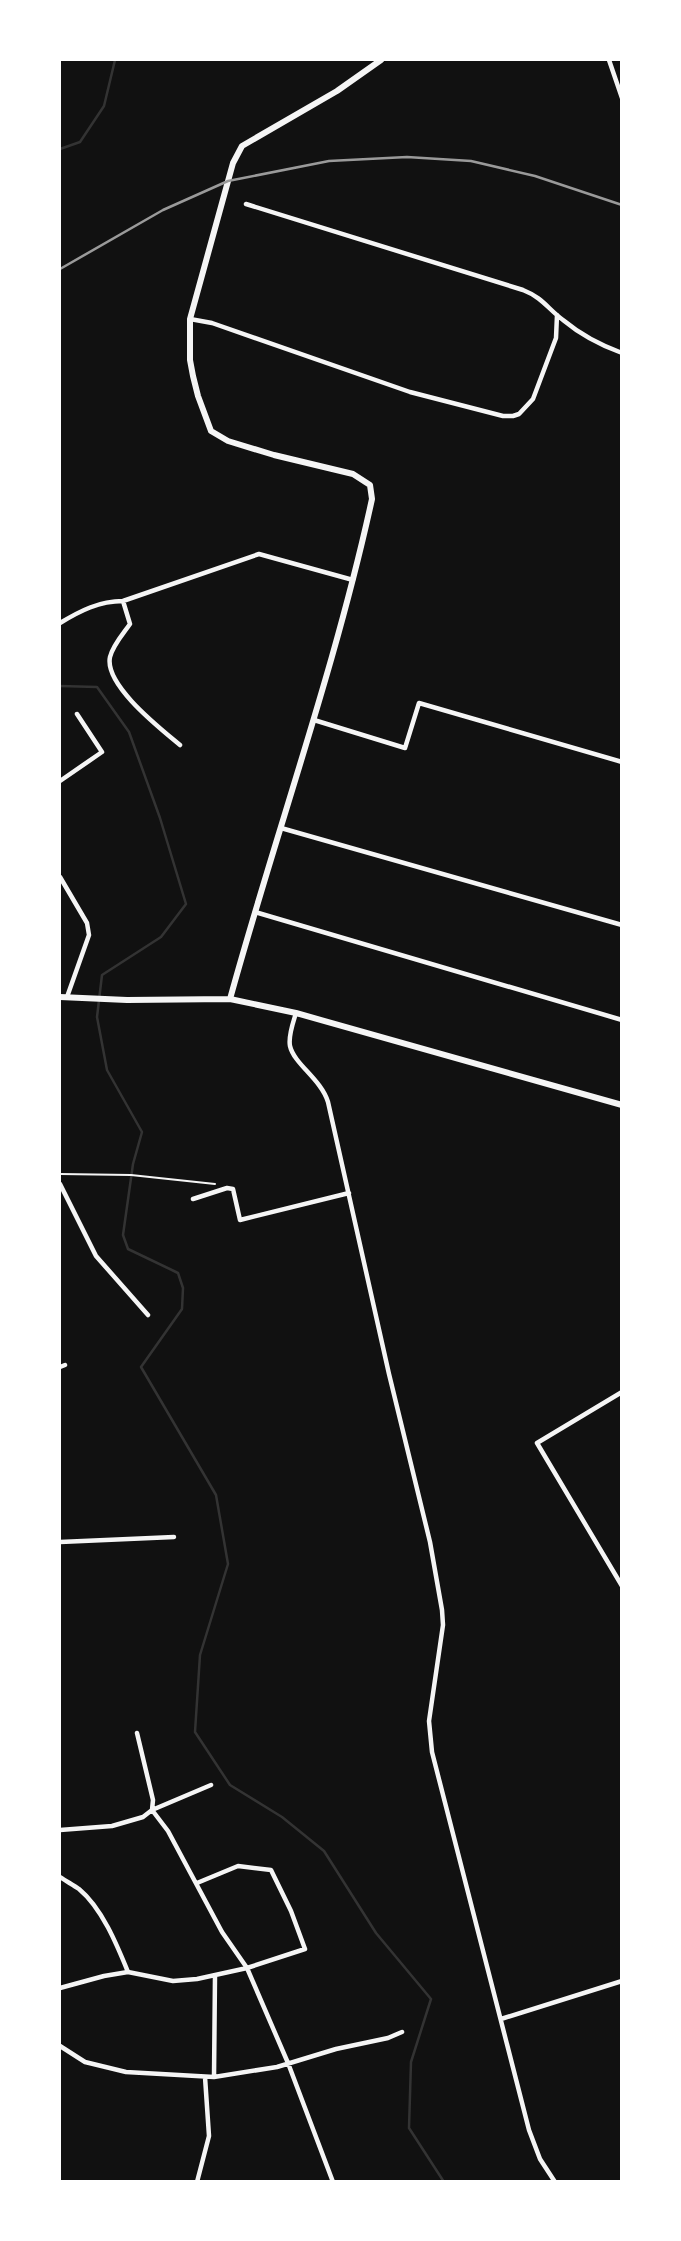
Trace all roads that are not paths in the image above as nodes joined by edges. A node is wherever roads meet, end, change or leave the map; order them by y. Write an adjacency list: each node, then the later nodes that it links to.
1 (381, 60): 6 (street)
2 (609, 60): 3 (street)
3 (621, 98)
4 (246, 204): 5 (street)
5 (557, 315): 6 (street); 7 (street)
6 (190, 318): 8 (street)
7 (621, 352)
8 (353, 580): 9 (street); 12 (street)
9 (123, 601): 10 (street); 13 (street)
10 (60, 623)
11 (77, 714): 15 (street)
12 (314, 720): 14 (street); 16 (street)
13 (180, 746)
14 (621, 762)
15 (60, 781)
16 (280, 828): 18 (street); 19 (street)
17 (60, 877): 20 (street)
18 (254, 912): 21 (street); 23 (street)
19 (621, 925)
20 (63, 997): 21 (street)
21 (230, 999): 22 (street)
22 (296, 1013): 24 (street); 26 (street)
23 (621, 1020)
24 (621, 1105)
25 (60, 1184): 28 (street)
26 (349, 1193): 27 (street); 44 (street)
27 (192, 1199)
28 (148, 1315)
29 (621, 1392): 32 (street)
30 (174, 1537): 31 (street)
31 (60, 1542)
32 (621, 1586)
33 (137, 1733): 35 (street)
34 (211, 1785): 35 (street)
35 (152, 1810): 36 (street); 38 (street)
36 (60, 1830)
37 (60, 1877): 40 (street)
38 (197, 1884): 39 (street); 39 (street)
39 (247, 1968): 41 (street); 47 (street)
40 (128, 1972): 41 (street); 43 (street)
41 (215, 1976): 49 (street)
42 (621, 1981): 44 (street)
43 (60, 1988)
44 (500, 2019): 52 (street)
45 (402, 2032): 47 (street)
46 (60, 2046): 48 (street)
47 (288, 2063): 49 (street); 51 (street)
48 (205, 2077): 49 (street); 50 (street)
49 (214, 2077)
50 (197, 2182)
51 (334, 2182)
52 (555, 2182)

